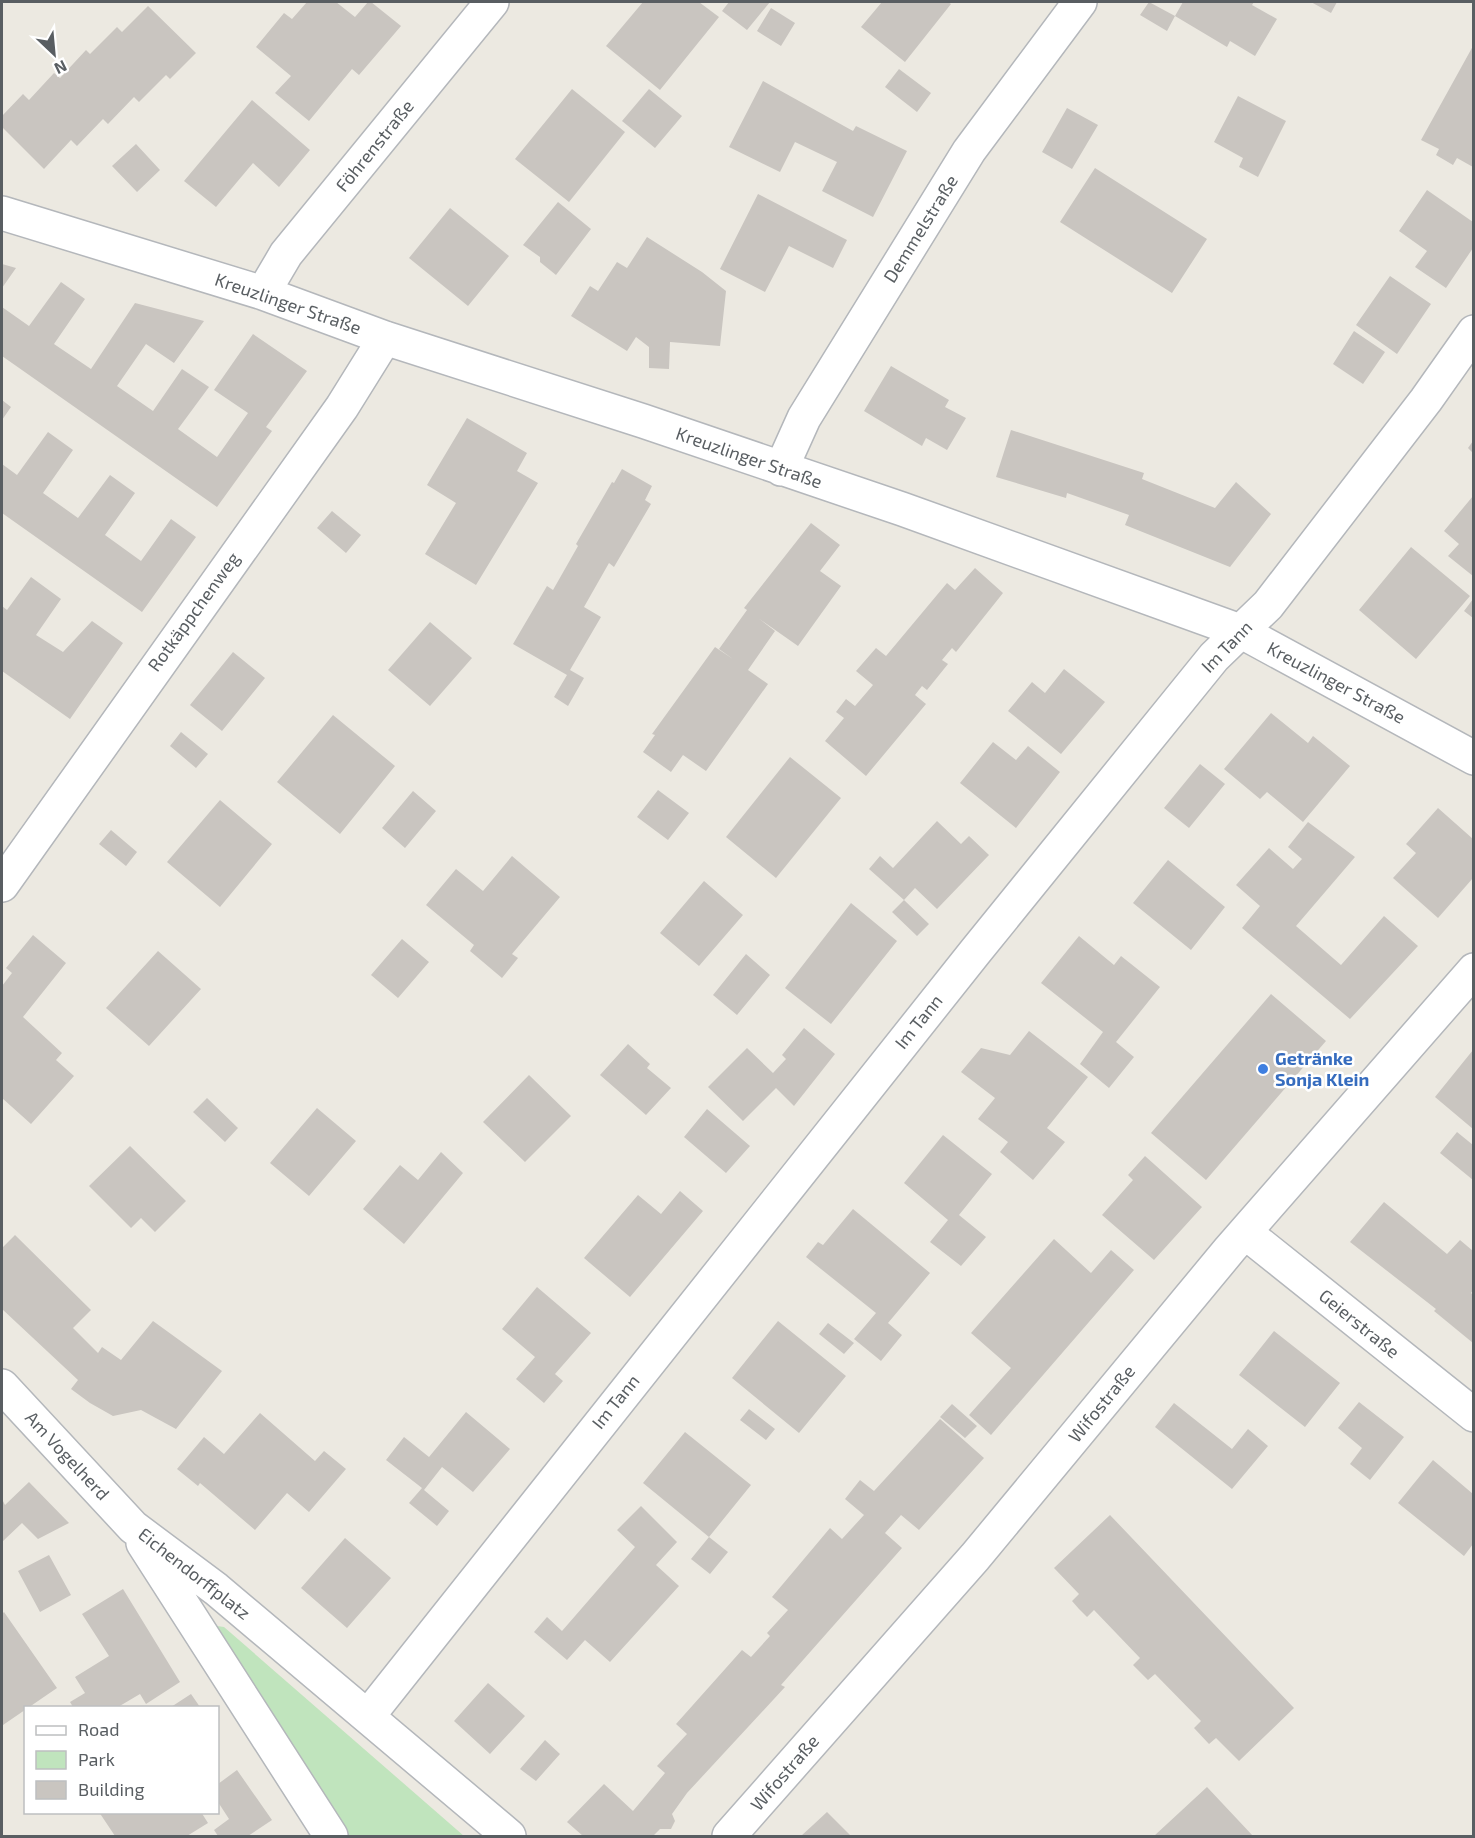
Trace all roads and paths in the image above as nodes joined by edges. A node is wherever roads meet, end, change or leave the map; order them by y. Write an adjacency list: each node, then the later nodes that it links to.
1 (492, 2): 4 (street, Föhrenstraße)
2 (1080, 2): 7 (street, Demmelstraße)
3 (2, 213): 4 (street, Kreuzlinger Straße)
4 (263, 293): 6 (street, Kreuzlinger Straße)
5 (1473, 332): 8 (street, Im Tann)
6 (385, 338): 7 (street, Kreuzlinger Straße); 10 (street, Rotkäppchenweg)
7 (781, 469): 8 (street, Kreuzlinger Straße)
8 (1240, 632): 9 (street, Kreuzlinger Straße); 16 (street, Im Tann)
9 (1473, 758)
10 (2, 885)
11 (1473, 970): 12 (street, Wifostraße)
12 (1246, 1233): 14 (street, Geierstraße); 19 (street, Wifostraße)
13 (2, 1386): 15 (street, Am Vogelherd)
14 (1473, 1415)
15 (133, 1527): 16 (street, Eichendorffplatz); 17 (street, Eichendorffplatz)
16 (368, 1716): 18 (street, Eichendorffplatz)
17 (331, 1836)
18 (508, 1836)
19 (729, 1836)

